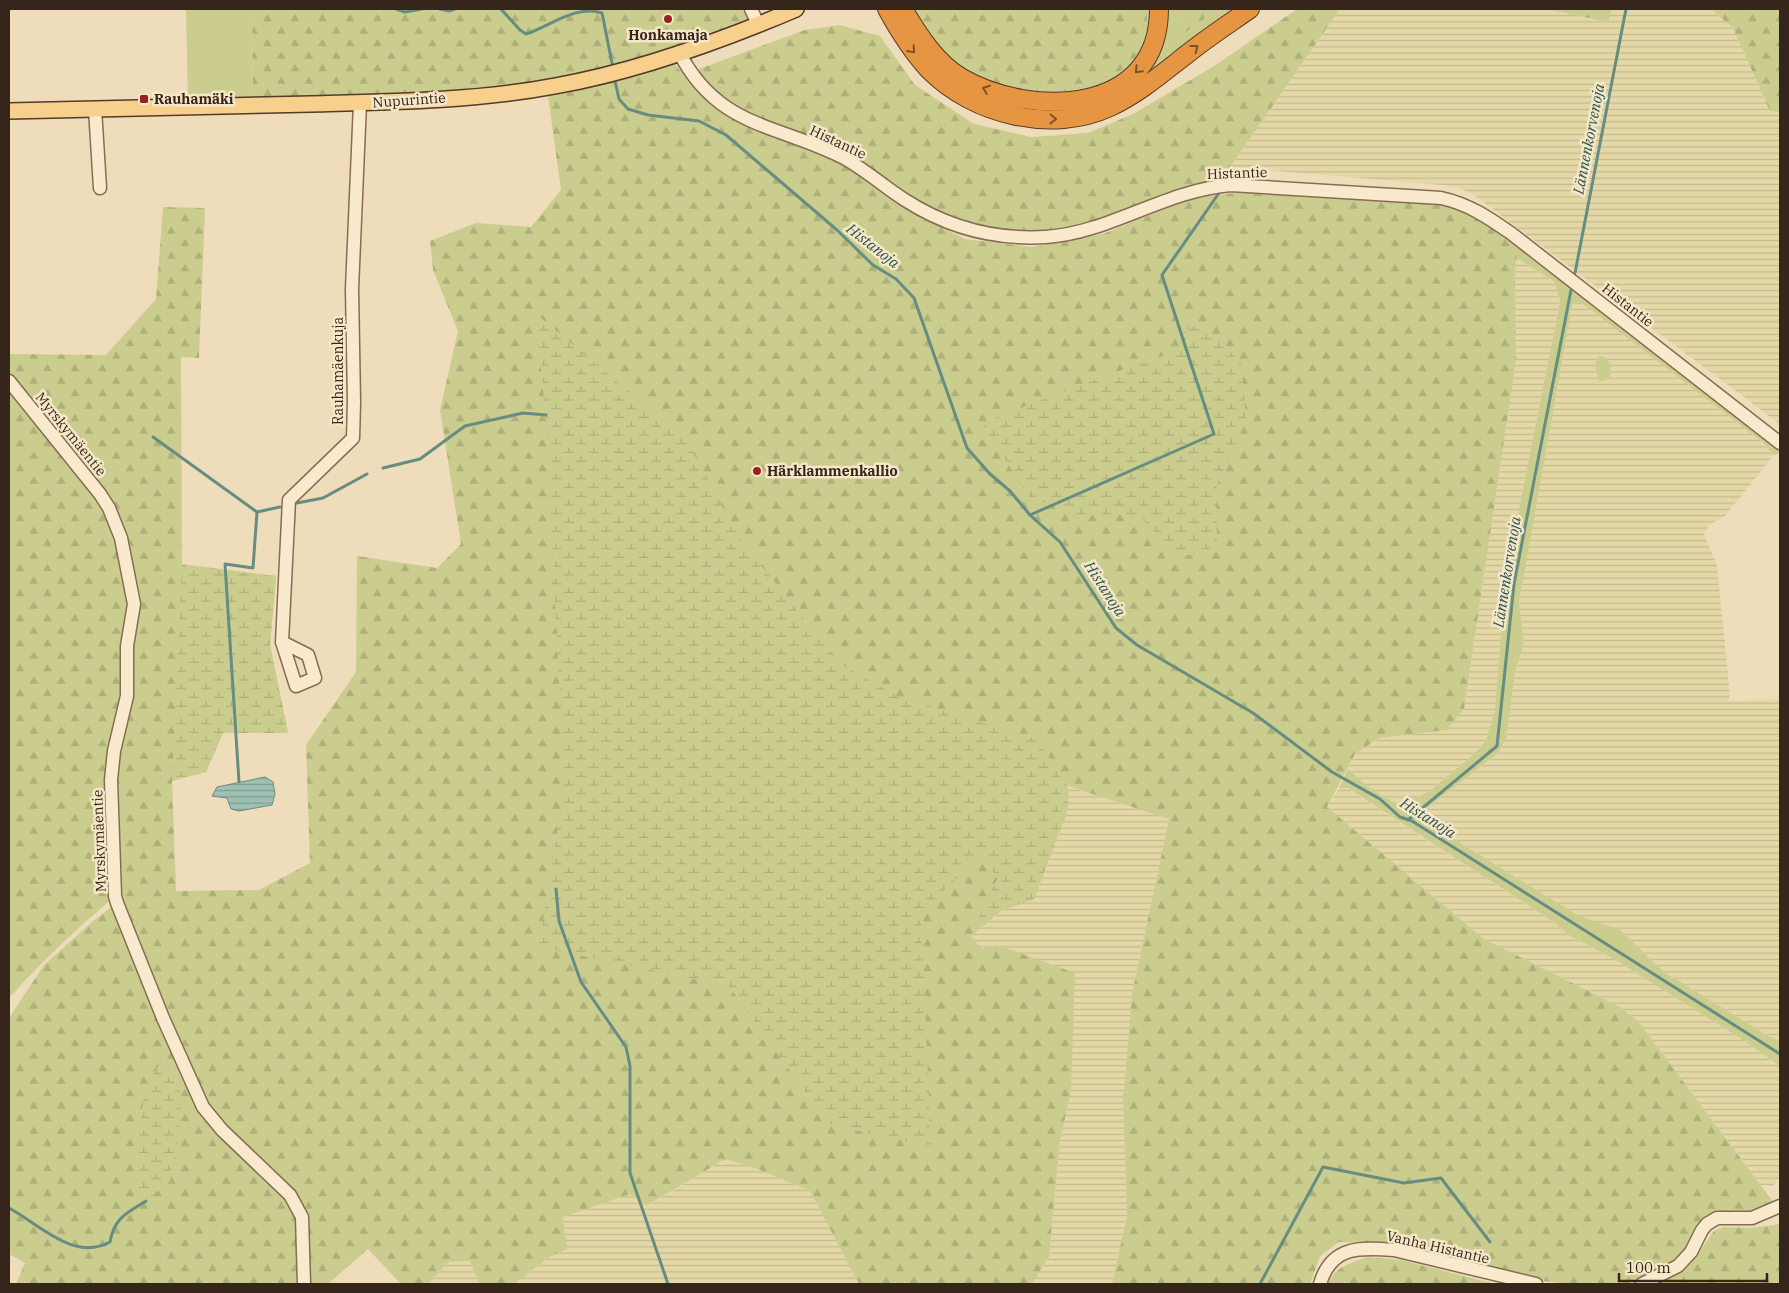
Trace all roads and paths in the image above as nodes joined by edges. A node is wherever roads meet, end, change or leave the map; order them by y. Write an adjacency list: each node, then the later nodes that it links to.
1 (750, 9): 7 (street)
2 (796, 9): 7 (main road, Nupurintie)
3 (886, 9): 6 (highway, one-way to 6)
4 (903, 9): 5 (highway, one-way to 4)
5 (1159, 9)
6 (1250, 9)
7 (758, 24): 8 (main road, Nupurintie)
8 (679, 52): 9 (main road, Nupurintie); 14 (street, Histantie)
9 (360, 103): 10 (main road, Nupurintie); 15 (street, Rauhamäenkuja)
10 (95, 109): 11 (main road, Nupurintie); 12 (street)
11 (9, 111)
12 (100, 188)
13 (9, 381): 17 (street, Myrskymäentie)
14 (1780, 443)
15 (282, 642)
16 (1780, 1206): 20 (street)
17 (304, 1284)
18 (1320, 1284): 19 (street, Vanha Histantie)
19 (1536, 1284)
20 (1642, 1284)

